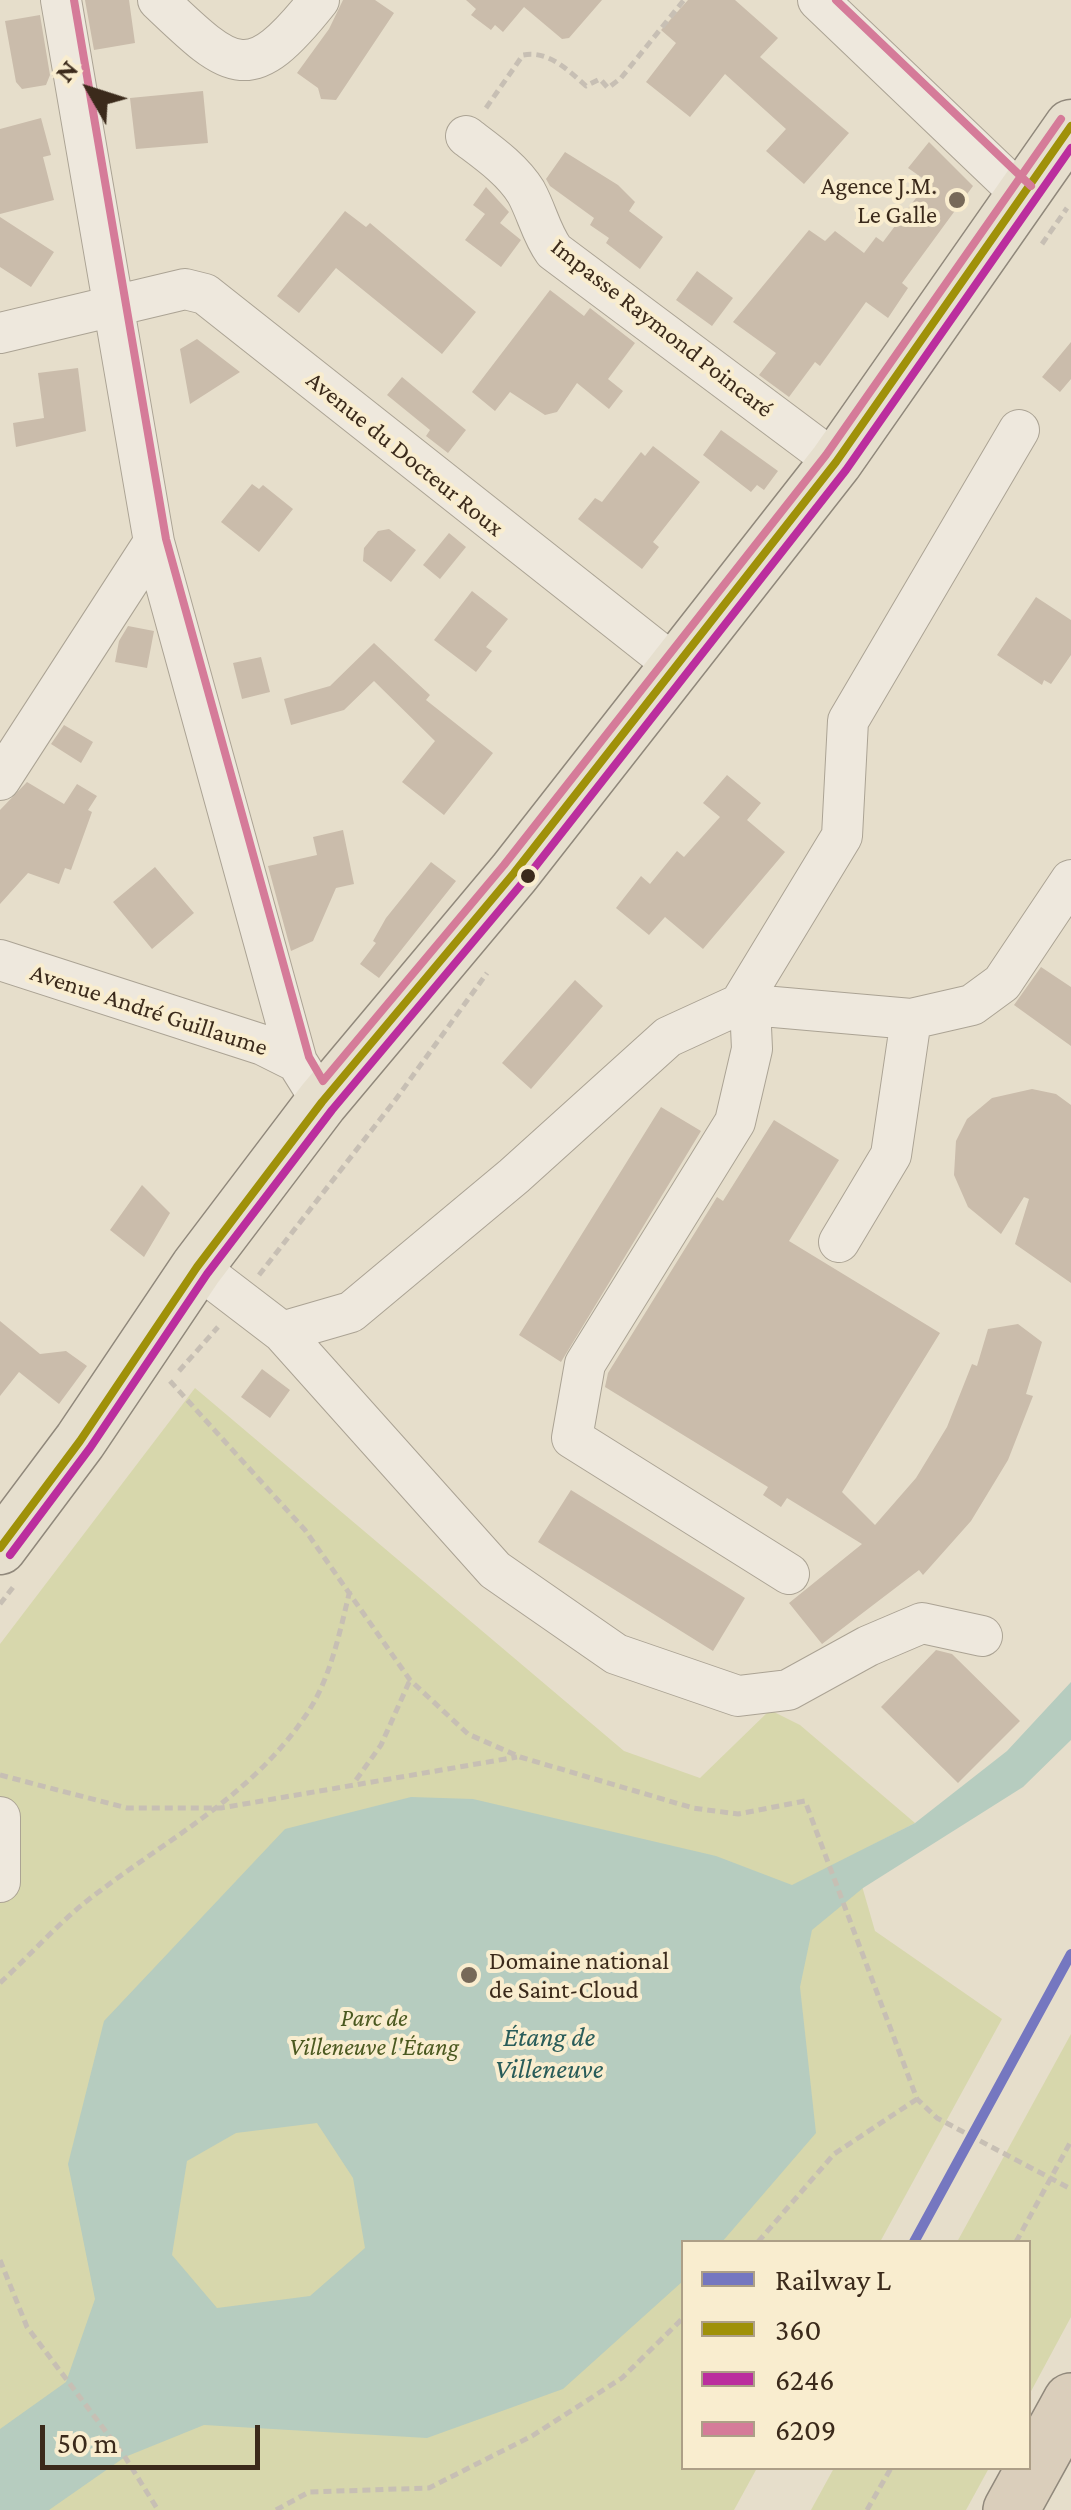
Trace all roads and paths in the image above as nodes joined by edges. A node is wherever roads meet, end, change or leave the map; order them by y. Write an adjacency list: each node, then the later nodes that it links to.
1 (61, 0): 9 (street)
2 (158, 0): 3 (street)
3 (319, 0)
4 (684, 0): 7 (path)
5 (818, 0): 8 (street)
6 (1071, 126): 8 (main road)
7 (466, 136): 12 (street, Impasse Raymond Poincaré)
8 (1022, 196): 12 (main road)
9 (116, 303): 10 (street, Avenue du Docteur Roux); 13 (street); 14 (street, Avenue du Docteur Roux)
10 (0, 333)
11 (1019, 430): 18 (street)
12 (836, 462): 14 (main road)
13 (154, 542): 15 (street); 20 (street)
14 (678, 668): 20 (main road)
15 (0, 780)
16 (1071, 880): 19 (street)
17 (0, 960): 20 (street, Avenue André Guillaume)
18 (745, 1005): 19 (street); 23 (street); 26 (street)
19 (911, 1019): 21 (street)
20 (310, 1082): 22 (main road)
21 (839, 1242)
22 (197, 1267): 23 (street); 24 (main road)
23 (282, 1332): 28 (street)
24 (146, 1343): 25 (main road); 27 (path)
25 (0, 1548)
26 (789, 1574)
27 (350, 1590): 29 (path); 33 (path)
28 (982, 1636)
29 (410, 1680): 30 (path); 32 (path)
30 (520, 1757): 32 (path); 37 (path)
31 (0, 1774): 33 (path)
32 (354, 1782): 33 (path)
33 (222, 1808): 36 (path)
34 (0, 1817): 35 (street)
35 (0, 1882)
36 (0, 1982)
37 (917, 2099): 39 (path); 41 (path)
38 (1071, 2140): 39 (path)
39 (1050, 2176): 40 (path); 42 (path)
40 (1071, 2189)
41 (760, 2240)
42 (1017, 2240)
43 (0, 2260): 47 (path)
44 (681, 2320): 48 (path)
45 (1071, 2401): 50 (highway)
46 (890, 2470): 49 (path)
47 (158, 2510)
48 (276, 2510)
49 (868, 2510)
50 (1012, 2510)

